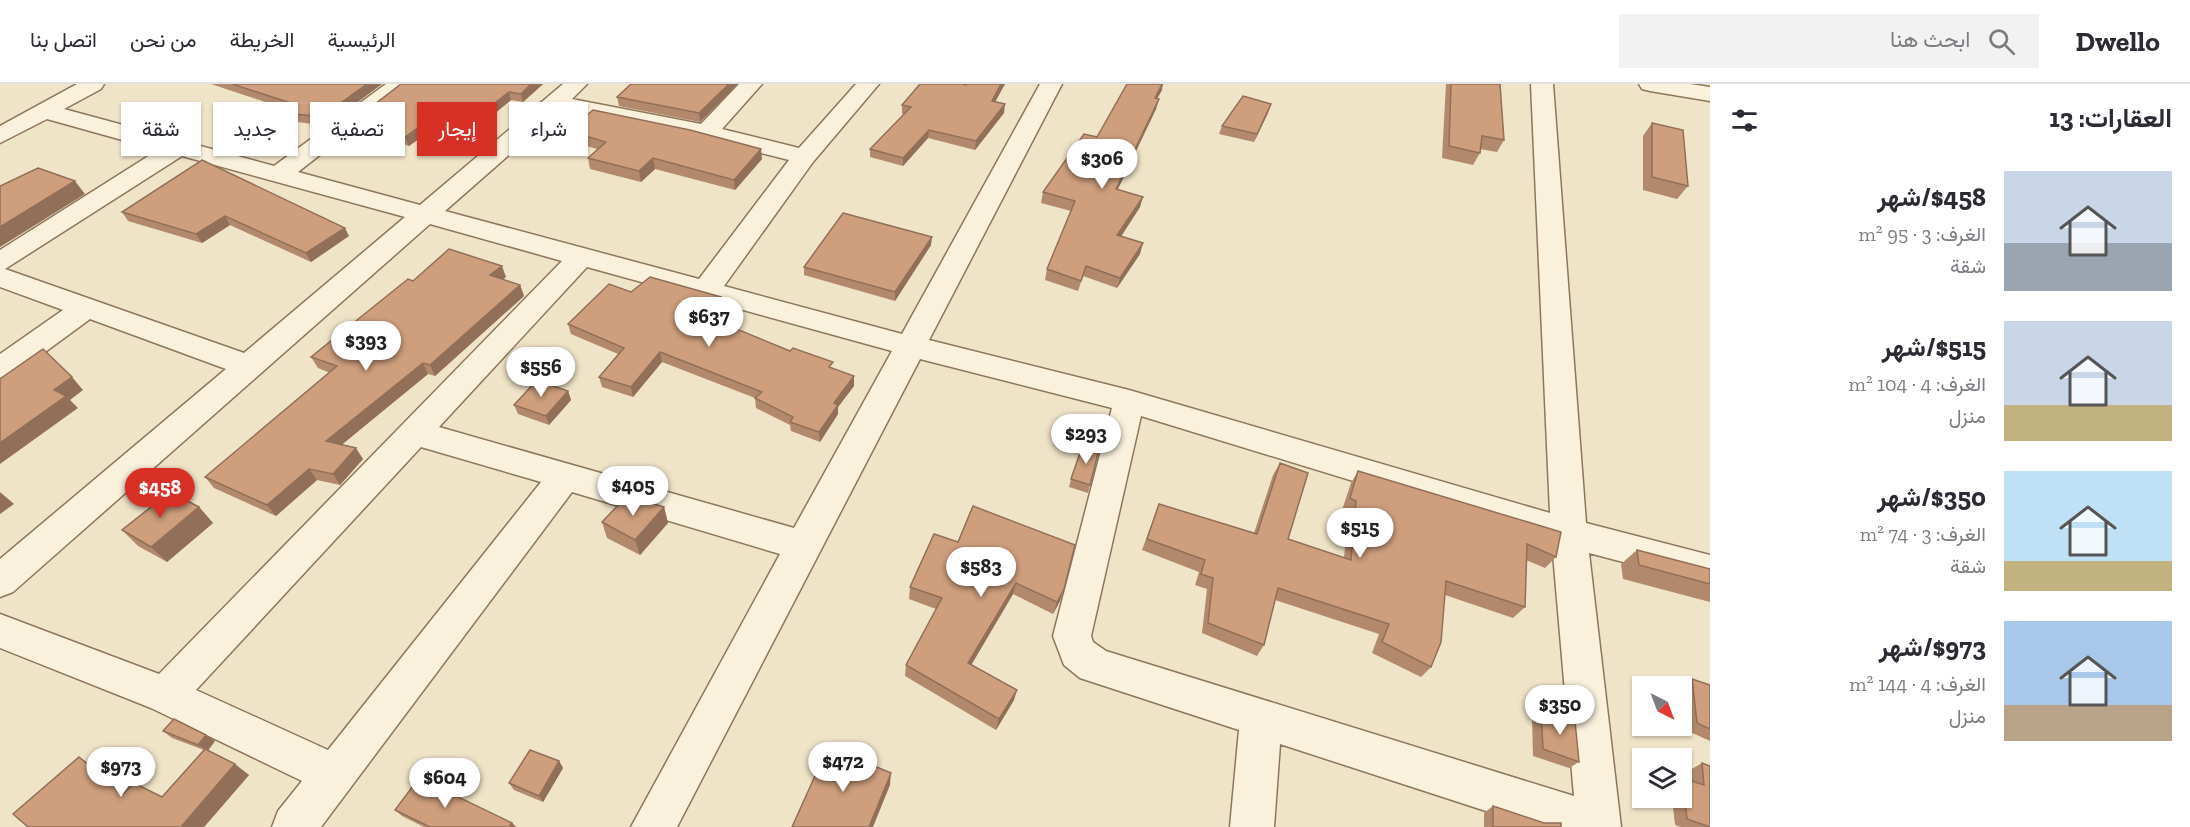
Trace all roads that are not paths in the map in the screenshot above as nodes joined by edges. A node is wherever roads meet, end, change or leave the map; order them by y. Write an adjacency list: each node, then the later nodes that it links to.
1 (93, 84): 10 (street)
2 (400, 84): 17 (street)
3 (751, 84): 12 (street)
4 (868, 84): 16 (street)
5 (1050, 84): 24 (street)
6 (1542, 84): 30 (street)
7 (1650, 84): 9 (street)
8 (566, 93): 12 (street); 18 (street)
9 (1710, 94)
10 (44, 111): 11 (street); 13 (street)
11 (121, 132)
12 (706, 132): 16 (street)
13 (0, 136)
14 (201, 153): 17 (street)
15 (165, 156): 20 (street)
16 (804, 157): 22 (street)
17 (279, 174): 18 (street)
18 (428, 213): 19 (street); 25 (street)
19 (582, 256): 22 (street); 28 (street)
20 (0, 262)
21 (0, 277): 23 (street)
22 (706, 290): 24 (street)
23 (86, 308): 25 (street); 26 (street)
24 (910, 346): 27 (street); 31 (street)
25 (250, 366): 33 (street)
26 (0, 369)
27 (1129, 400): 30 (street); 36 (street)
28 (413, 432): 29 (street); 35 (street)
29 (565, 476): 31 (street); 37 (street)
30 (1569, 533): 32 (street); 38 (street)
31 (804, 546): 40 (street)
32 (1710, 570)
33 (0, 581)
34 (0, 631): 35 (street)
35 (165, 695): 37 (street)
36 (1261, 718): 38 (street); 41 (street)
37 (335, 775): 39 (street)
38 (1599, 826)
39 (294, 827)
40 (653, 827)
41 (1252, 827)

